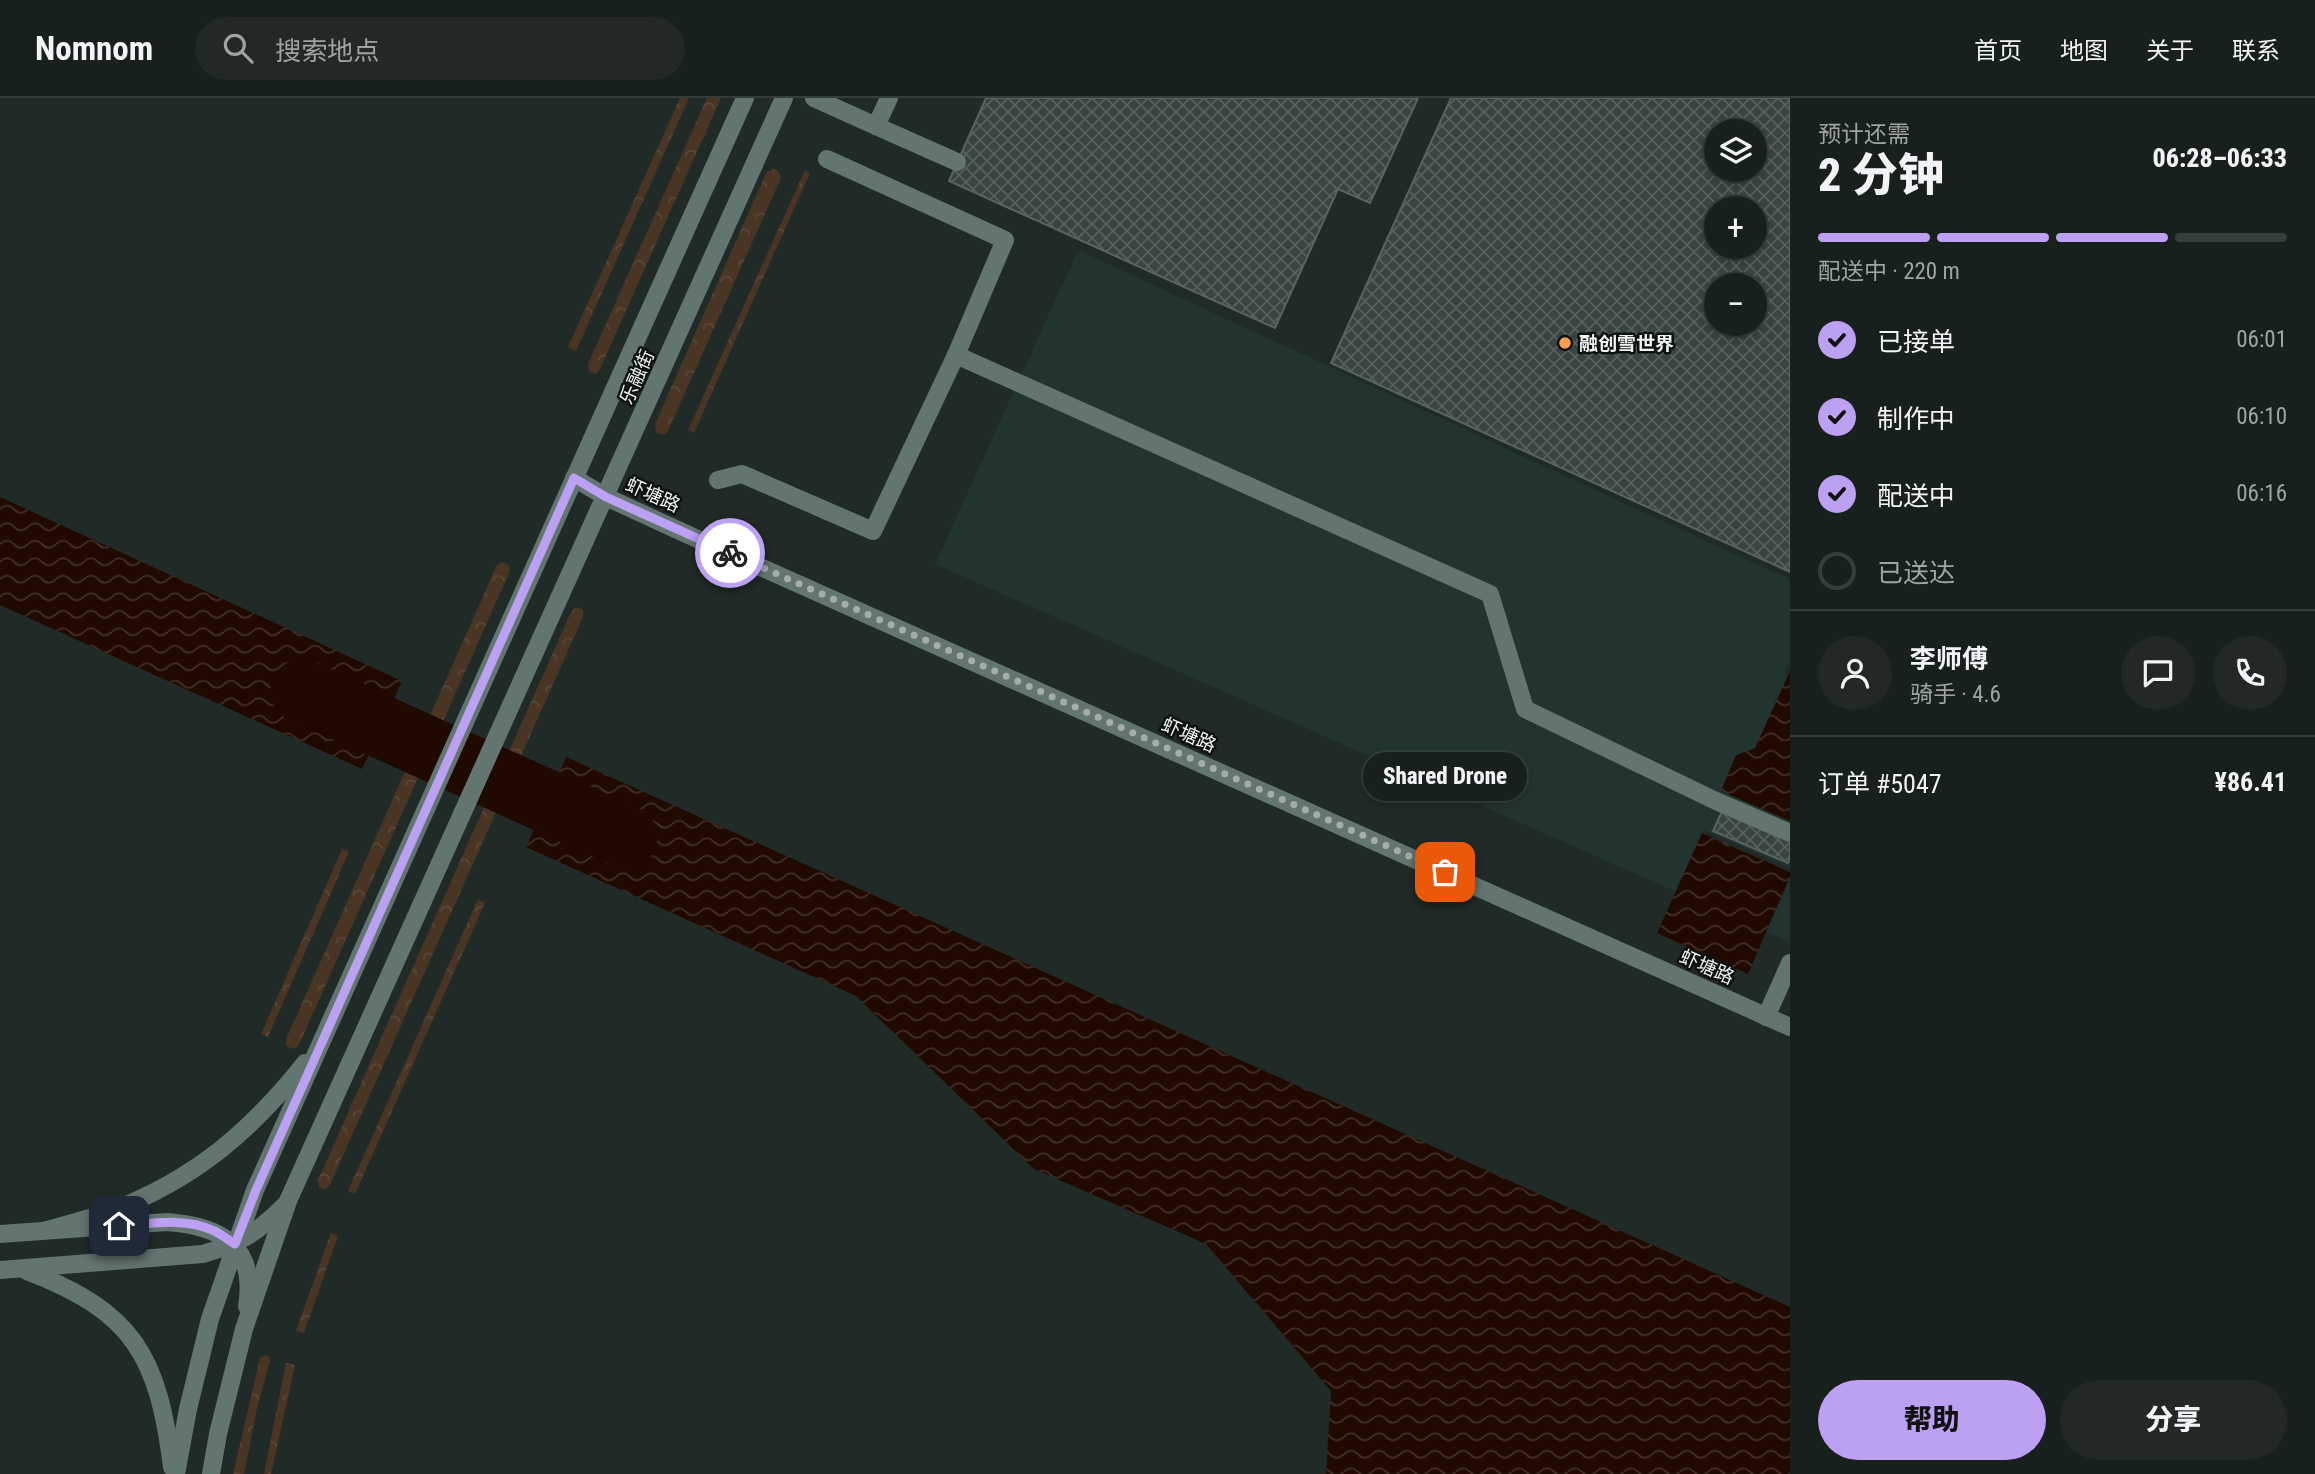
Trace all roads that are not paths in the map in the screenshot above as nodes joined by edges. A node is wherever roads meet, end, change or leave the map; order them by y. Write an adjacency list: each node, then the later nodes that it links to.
1 (745, 98): 9 (street, 乐融街)
2 (784, 98): 11 (street, 乐融街)
3 (814, 98): 5 (street)
4 (889, 98): 5 (street)
5 (876, 126): 7 (street)
6 (827, 159): 8 (street)
7 (957, 162)
8 (956, 355): 10 (street); 12 (street)
9 (574, 478): 11 (street, 虾塘路); 16 (street, 乐融街)
10 (718, 480)
11 (606, 497): 14 (street, 虾塘路); 17 (street, 乐融街)
12 (1790, 833)
13 (1790, 963): 14 (street)
14 (1766, 1017): 15 (street, 虾塘路)
15 (1790, 1027)
16 (321, 1042): 18 (street); 20 (street)
17 (288, 1201): 20 (street); 23 (street, 乐融街)
18 (47, 1230): 19 (street); 20 (street)
19 (0, 1234)
20 (235, 1244): 21 (street); 23 (street); 24 (street)
21 (21, 1268): 22 (street); 24 (street)
22 (0, 1270)
23 (244, 1329): 25 (street)
24 (174, 1474)
25 (211, 1474)

